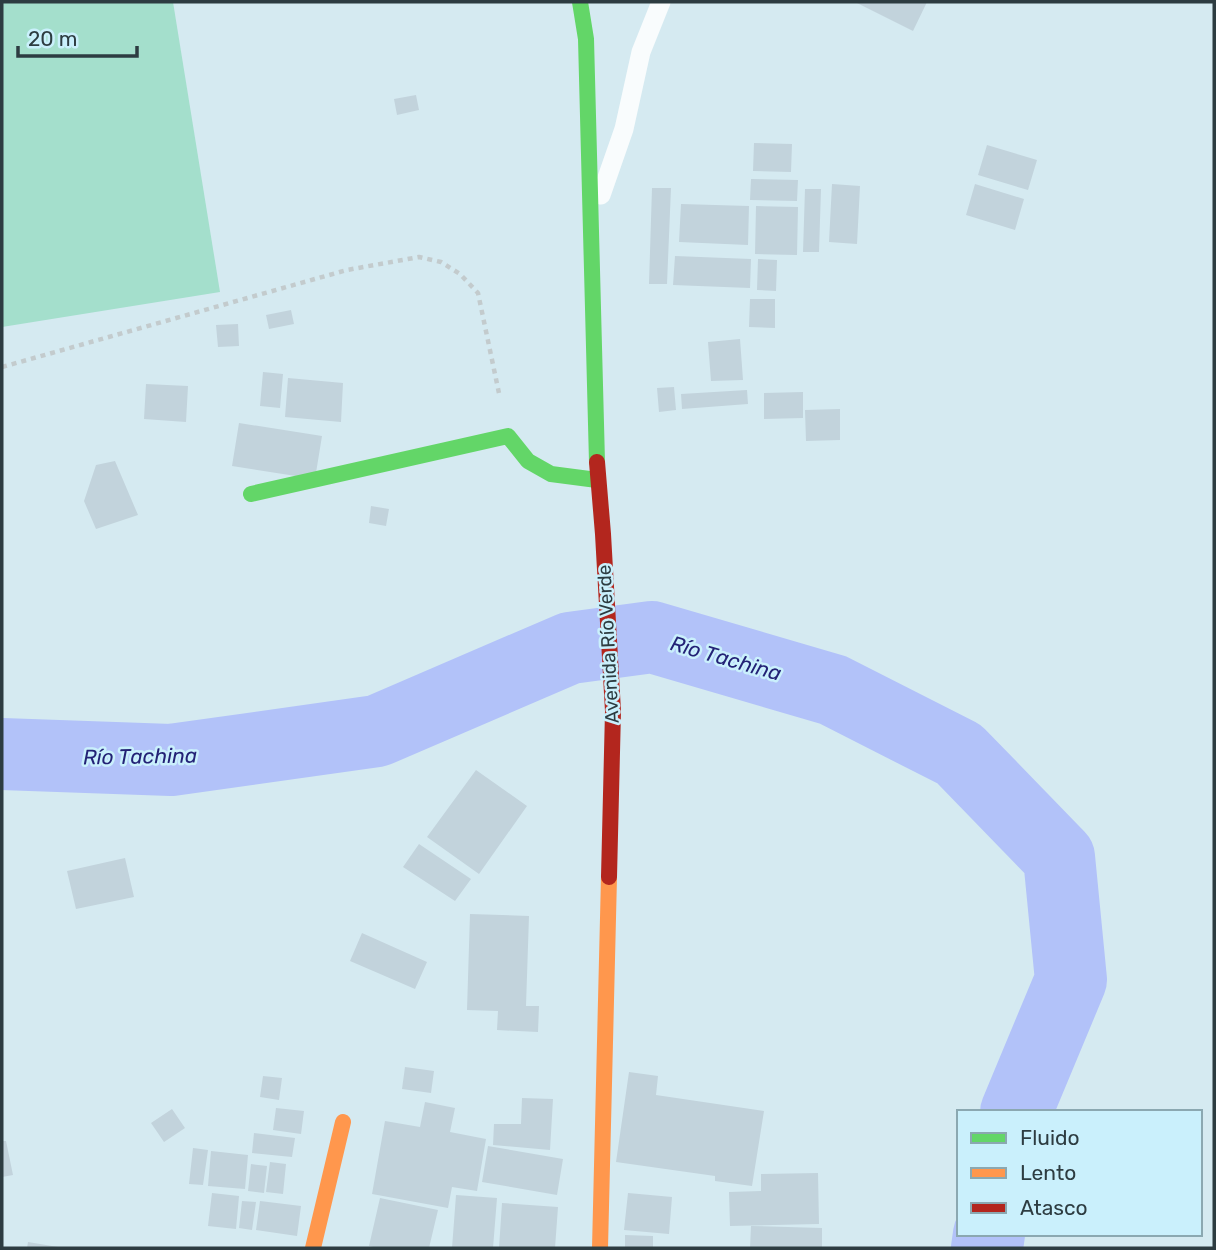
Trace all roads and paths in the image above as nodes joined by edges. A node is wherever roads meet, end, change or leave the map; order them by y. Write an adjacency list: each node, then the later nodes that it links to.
1 (580, 2): 4 (main road, Avenida Río Verde)
2 (596, 2): 4 (main road, Avenida Río Verde)
3 (661, 2): 5 (lane)
4 (586, 39): 5 (main road, Avenida Río Verde)
5 (590, 226): 8 (main road, Avenida Río Verde)
6 (2, 367): 7 (path)
7 (508, 436): 8 (main road); 9 (main road)
8 (597, 480): 12 (main road, Avenida Río Verde)
9 (251, 494)
10 (343, 1122): 11 (main road)
11 (313, 1248)
12 (600, 1248)

